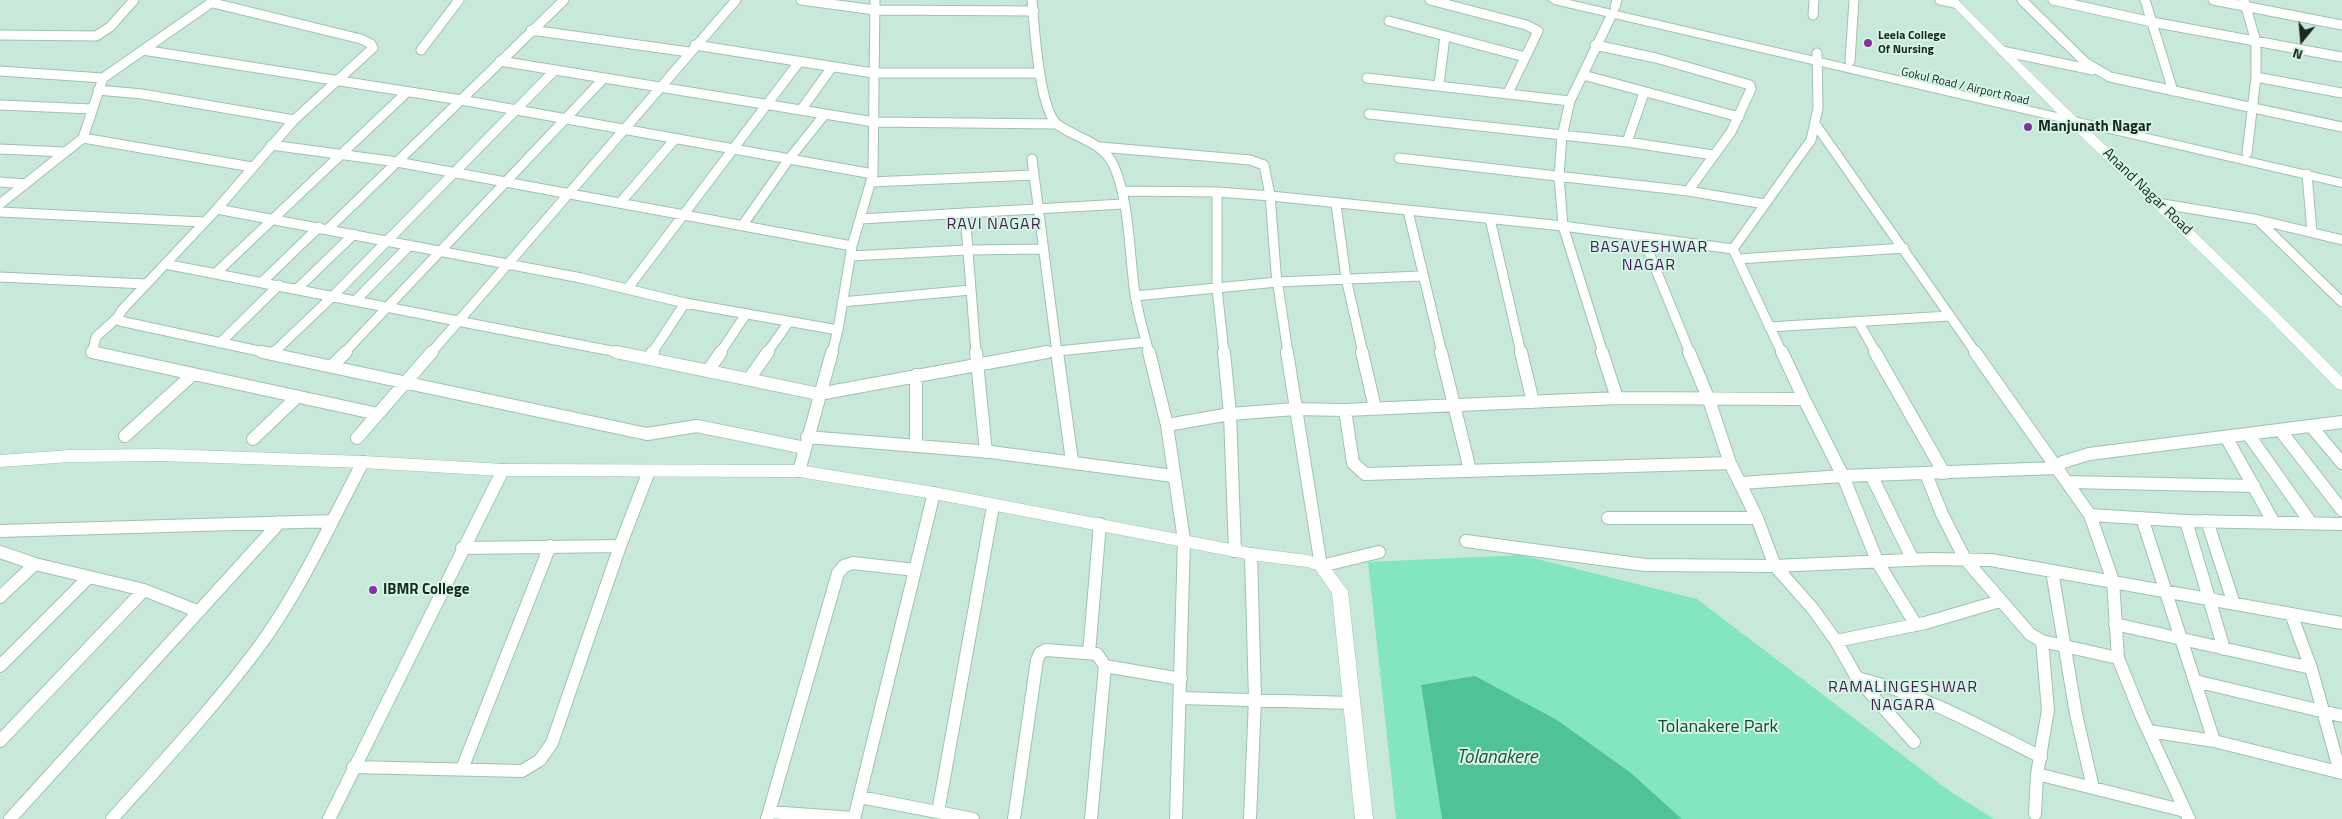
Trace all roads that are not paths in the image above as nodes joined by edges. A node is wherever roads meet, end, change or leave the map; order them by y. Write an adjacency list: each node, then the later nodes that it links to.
1 (134, 0): 28 (street)
2 (459, 0): 34 (street)
3 (564, 0): 27 (street)
4 (736, 0): 32 (street)
5 (801, 0): 20 (street)
6 (1032, 0): 22 (street)
7 (1430, 0): 36 (street)
8 (1554, 0): 21 (main road, Gokul Road / Airport Road)
9 (1587, 0): 21 (main road, Gokul Road / Airport Road)
10 (1814, 0): 23 (street)
11 (1854, 0): 40 (street)
12 (1940, 0): 18 (street)
13 (2022, 0): 45 (street)
14 (2053, 0): 25 (street)
15 (2144, 0): 25 (street)
16 (2213, 0): 19 (street)
17 (214, 1): 33 (street); 53 (street)
18 (1953, 2): 35 (street, Anand Nagar Road)
19 (2245, 4): 26 (street); 30 (street)
20 (875, 5): 22 (street); 47 (street)
21 (1615, 7): 31 (street); 37 (main road, Gokul Road / Airport Road)
22 (1034, 11): 46 (street)
23 (1812, 16)
24 (1389, 21): 29 (street)
25 (2152, 22): 30 (street); 57 (street)
26 (2342, 26)
27 (531, 30): 32 (street); 39 (street)
28 (0, 35)
29 (1445, 36): 36 (street); 54 (street)
30 (2256, 42): 38 (street); 49 (street)
31 (1595, 44): 48 (street); 73 (street)
32 (692, 49): 41 (street); 55 (street)
33 (143, 50): 50 (street); 53 (street)
34 (421, 50)
35 (2002, 51): 45 (street); 67 (street, Anand Nagar Road)
36 (1525, 57): 59 (street)
37 (1817, 57): 40 (main road, Gokul Road / Airport Road); 76 (main road, Gokul Road / Airport Road); 79 (street)
38 (2342, 57)
39 (500, 61): 43 (street); 62 (street)
40 (1850, 61): 67 (main road, Gokul Road / Airport Road)
41 (800, 62): 42 (street); 64 (street)
42 (832, 67): 47 (street); 69 (street)
43 (555, 70): 51 (street); 70 (street)
44 (0, 71): 50 (street)
45 (2097, 71): 57 (street)
46 (1040, 73): 47 (street); 78 (street)
47 (873, 74): 77 (street)
48 (1583, 75): 60 (street); 63 (street)
49 (2256, 77): 61 (street); 68 (street)
50 (103, 78): 56 (street)
51 (604, 78): 55 (street); 75 (street)
52 (1367, 78): 54 (street)
53 (338, 81): 58 (street); 74 (street)
54 (1439, 85): 59 (street)
55 (660, 87): 64 (street); 81 (street)
56 (98, 90): 66 (street); 74 (street)
57 (2173, 91): 68 (street)
58 (406, 92): 62 (street); 92 (street)
59 (1508, 93): 63 (street)
60 (1644, 93): 73 (street); 85 (street)
61 (2342, 93)
62 (461, 100): 70 (street); 97 (street)
63 (1570, 101): 82 (street)
64 (766, 104): 69 (street); 89 (street)
65 (0, 105): 66 (street)
66 (92, 109): 83 (street)
67 (2059, 109): 76 (street, Anand Nagar Road); 91 (main road, Gokul Road / Airport Road)
68 (2252, 109): 80 (street); 91 (street)
69 (801, 110): 71 (street)
70 (515, 111): 75 (street); 99 (street)
71 (825, 114): 77 (street); 95 (street)
72 (1369, 114): 82 (street)
73 (1738, 117): 93 (street)
74 (294, 120): 86 (street)
75 (563, 120): 81 (street); 106 (street)
76 (2071, 120): 100 (main road, Gokul Road / Airport Road); 115 (street, Anand Nagar Road)
77 (874, 122): 78 (street); 104 (street)
78 (1056, 124): 87 (street)
79 (1816, 125): 119 (street); 140 (street)
80 (2342, 127)
81 (623, 130): 84 (street); 112 (street)
82 (1562, 136): 85 (street); 102 (street)
83 (83, 138): 90 (street); 98 (street)
84 (676, 139): 89 (street); 114 (street)
85 (1627, 142): 93 (street)
86 (271, 145): 92 (street); 98 (street)
87 (1100, 147): 109 (street); 113 (street)
88 (0, 149): 90 (street)
89 (731, 149): 95 (street); 125 (street)
90 (66, 152): 108 (street)
91 (2247, 153): 103 (main road, Gokul Road / Airport Road)
92 (342, 154): 97 (street); 126 (street)
93 (1713, 155): 110 (street)
94 (1400, 158): 102 (street)
95 (789, 159): 104 (street); 131 (street)
96 (1032, 159): 101 (street)
97 (397, 162): 99 (street); 133 (street)
98 (252, 167): 121 (street)
99 (453, 173): 106 (street); 137 (street)
100 (2307, 174): 107 (main road, Gokul Road / Airport Road); 134 (street)
101 (1034, 175): 104 (street); 120 (street)
102 (1559, 176): 110 (street); 132 (street)
103 (2342, 176)
104 (872, 178): 127 (street)
105 (0, 182): 108 (street)
106 (504, 183): 112 (street); 144 (street)
107 (2342, 183)
108 (26, 184): 116 (street)
109 (1122, 191): 111 (street); 117 (street)
110 (1688, 191): 119 (street)
111 (1217, 192): 113 (street); 158 (street)
112 (565, 195): 114 (street); 148 (street)
113 (1271, 196): 118 (street); 154 (street)
114 (620, 203): 125 (street)
115 (2157, 203): 129 (street); 188 (street, Anand Nagar Road)
116 (0, 204)
117 (1123, 204): 120 (street); 162 (street)
118 (1336, 204): 122 (street); 152 (street)
119 (1765, 204): 142 (street)
120 (1037, 208): 124 (street); 141 (street)
121 (217, 209): 126 (street); 130 (street)
122 (1408, 211): 128 (street); 150 (street)
123 (0, 212): 130 (street)
124 (965, 213): 127 (street); 143 (street)
125 (681, 216): 131 (street); 157 (street)
126 (274, 219): 133 (street); 149 (street)
127 (860, 219): 145 (street)
128 (1490, 219): 132 (street); 194 (street)
129 (2259, 220): 134 (street); 165 (street)
130 (204, 222): 147 (street)
131 (742, 226): 145 (street)
132 (1563, 226): 136 (street); 191 (street)
133 (324, 228): 135 (street); 153 (street)
134 (2312, 232): 138 (street)
135 (354, 234): 137 (street); 159 (street)
136 (1643, 238): 142 (street); 193 (street)
137 (387, 240): 139 (street); 161 (street)
138 (2342, 240)
139 (410, 245): 144 (street); 163 (street)
140 (1904, 248): 146 (street); 169 (street)
141 (1042, 249): 143 (street); 178 (street)
142 (1733, 249): 146 (street)
143 (966, 250): 145 (street); 160 (street)
144 (441, 251): 148 (street); 167 (street)
145 (852, 251): 164 (street)
146 (1738, 259): 174 (street)
147 (166, 264): 149 (street); 155 (street)
148 (508, 264): 157 (street); 172 (street)
149 (216, 273): 153 (street)
150 (1421, 276): 152 (street); 195 (street)
151 (0, 277): 155 (street)
152 (1346, 278): 154 (street); 196 (street)
153 (262, 282): 156 (street)
154 (1277, 282): 158 (street); 197 (street)
155 (146, 284): 170 (street)
156 (279, 286): 159 (street); 177 (street)
157 (628, 288): 166 (street)
158 (1217, 288): 162 (street); 200 (street)
159 (297, 289): 161 (street)
160 (970, 290): 164 (street); 181 (street)
161 (333, 296): 163 (street); 179 (street)
162 (1135, 296): 176 (street)
163 (355, 301): 167 (street)
164 (842, 302): 175 (street)
165 (2342, 302)
166 (685, 303): 168 (street); 180 (street)
167 (386, 308): 172 (street); 182 (street)
168 (746, 314): 173 (street); 183 (street)
169 (1949, 316): 171 (street); 218 (street)
170 (118, 317): 177 (street); 184 (street)
171 (1858, 321): 174 (street); 223 (street)
172 (459, 323): 180 (street); 187 (street)
173 (788, 323): 175 (street); 186 (street)
174 (1768, 327): 192 (street)
175 (838, 330): 189 (street)
176 (1146, 342): 178 (street); 202 (street)
177 (220, 343): 179 (street)
178 (1056, 350): 181 (street); 214 (street)
179 (272, 354): 182 (street)
180 (649, 358): 183 (street)
181 (977, 363): 185 (street); 212 (street)
182 (332, 366): 187 (street)
183 (708, 371): 186 (street)
184 (192, 375): 190 (street); 206 (street)
185 (916, 375): 189 (street); 211 (street)
186 (749, 379): 189 (street)
187 (406, 382): 199 (street); 210 (street)
188 (2342, 385)
189 (819, 394): 210 (street)
190 (297, 397): 199 (street); 209 (street)
191 (1617, 398): 193 (street); 194 (street)
192 (1804, 398): 193 (street); 227 (street)
193 (1709, 400): 216 (street)
194 (1533, 402): 195 (street)
195 (1456, 406): 196 (street); 220 (street)
196 (1375, 408): 198 (street)
197 (1295, 409): 198 (street); 200 (street); 260 (street)
198 (1345, 410): 220 (street)
199 (378, 414): 208 (street)
200 (1230, 414): 202 (street); 252 (street)
201 (2342, 422): 203 (street)
202 (1167, 425): 226 (street)
203 (2311, 426): 204 (street); 217 (street)
204 (2280, 430): 205 (street); 233 (street)
205 (2248, 434): 207 (street); 243 (street)
206 (125, 436)
207 (2226, 437): 218 (street); 230 (street)
208 (357, 438)
209 (253, 439)
210 (806, 443): 211 (street); 222 (street)
211 (916, 446): 212 (street)
212 (986, 452): 214 (street)
213 (0, 461): 215 (street)
214 (1072, 461): 226 (street)
215 (363, 462): 219 (street); 238 (street)
216 (1730, 463): 220 (street); 229 (street)
217 (2342, 463)
218 (2056, 468): 223 (street); 228 (street)
219 (503, 470): 221 (street); 251 (street)
220 (1470, 470)
221 (649, 471): 222 (street); 250 (street)
222 (799, 471): 231 (street)
223 (1944, 473): 224 (street)
224 (1926, 474): 225 (street); 256 (street)
225 (1871, 475): 227 (street); 257 (street)
226 (1173, 476): 247 (street)
227 (1843, 476): 229 (street); 258 (street)
228 (2068, 482): 230 (street); 234 (street)
229 (1741, 483): 236 (street)
230 (2254, 486): 242 (street)
231 (934, 493): 232 (street); 262 (street)
232 (993, 506): 244 (street); 306 (street)
233 (2342, 510)
234 (2090, 515): 237 (street); 265 (street)
235 (1608, 518): 236 (street)
236 (1757, 518): 261 (street)
237 (2142, 518): 239 (street); 267 (street)
238 (332, 521): 241 (street); 311 (street)
239 (2186, 521): 240 (street); 269 (street)
240 (2207, 521): 242 (street); 271 (street)
241 (280, 522): 246 (street); 272 (street)
242 (2274, 523): 243 (street)
243 (2311, 523): 245 (street)
244 (1100, 524): 247 (street); 282 (street)
245 (2342, 524)
246 (0, 531)
247 (1184, 540): 252 (street); 288 (street)
248 (1466, 541): 261 (street)
249 (550, 546): 250 (street); 251 (street); 301 (street)
250 (620, 546): 301 (street)
251 (462, 548): 300 (street)
252 (1235, 551): 255 (street)
253 (0, 552): 259 (street)
254 (1379, 552): 260 (street)
255 (1250, 554): 260 (street); 291 (street)
256 (1965, 559): 257 (street); 263 (street); 270 (street)
257 (1913, 560): 258 (street)
258 (1878, 563): 261 (street); 276 (street)
259 (35, 564): 264 (street); 268 (street)
260 (1322, 566): 292 (street)
261 (1774, 566): 277 (street)
262 (915, 570): 305 (street); 309 (street)
263 (2052, 572): 265 (street); 280 (street)
264 (89, 577): 266 (street); 284 (street)
265 (2113, 581): 267 (street); 275 (street)
266 (144, 590): 272 (street); 296 (street)
267 (2168, 591): 269 (street); 278 (street)
268 (0, 597)
269 (2209, 599): 271 (street); 281 (street)
270 (2000, 601): 276 (street); 279 (street)
271 (2234, 604): 273 (street)
272 (197, 611): 310 (street)
273 (2291, 614): 274 (street); 286 (street)
274 (2342, 623)
275 (2115, 624): 278 (street); 283 (street)
276 (1916, 625): 277 (street)
277 (1836, 640): 287 (street)
278 (2182, 640): 281 (street); 289 (street)
279 (2042, 641): 280 (street); 299 (street)
280 (2064, 646): 283 (street); 304 (street)
281 (2224, 650): 286 (street)
282 (1089, 653): 285 (street); 315 (street)
283 (2118, 658): 295 (street)
284 (0, 666)
285 (1105, 666): 288 (street); 316 (street)
286 (2311, 668): 293 (street)
287 (1858, 678): 298 (street); 299 (street)
288 (1181, 679): 290 (street)
289 (2195, 681): 293 (street); 297 (street)
290 (1181, 698): 291 (street); 317 (street)
291 (1255, 699): 292 (street); 318 (street)
292 (1351, 703): 319 (street)
293 (2323, 711): 294 (street); 302 (street)
294 (2342, 716)
295 (2149, 731): 297 (street); 308 (street)
296 (0, 741)
297 (2214, 741): 302 (street)
298 (1914, 742)
299 (2040, 757): 303 (street)
300 (353, 767): 301 (street); 312 (street)
301 (462, 769)
302 (2341, 772)
303 (2038, 774): 304 (street); 307 (street)
304 (2093, 788): 308 (street)
305 (860, 797): 306 (street); 313 (street)
306 (938, 812): 314 (street)
307 (2035, 814)
308 (2187, 815)
309 (768, 816): 313 (street)
310 (10, 819)
311 (112, 819)
312 (329, 819)
313 (854, 819)
314 (973, 819)
315 (1014, 819)
316 (1091, 819)
317 (1176, 819)
318 (1250, 819)
319 (1364, 819)

